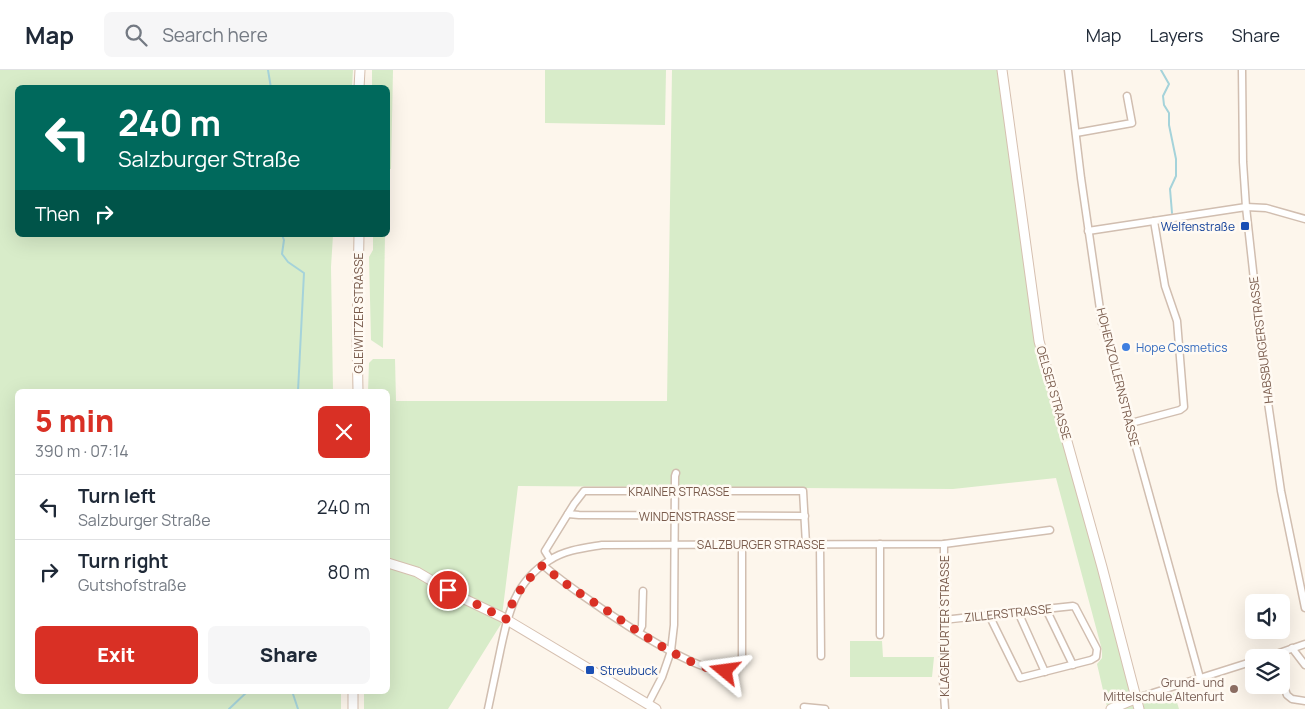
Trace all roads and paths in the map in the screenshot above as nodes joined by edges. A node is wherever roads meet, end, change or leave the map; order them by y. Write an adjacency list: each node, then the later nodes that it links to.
1 (360, 70): 5 (main road)
2 (1002, 70): 50 (main road, OELSER STRASSE)
3 (1068, 70): 7 (street, HOHENZOLLERNSTRASSE)
4 (1242, 70): 8 (street, HABSBURGERSTRASSE)
5 (360, 85)
6 (1127, 96): 7 (street)
7 (1076, 133): 11 (street, HOHENZOLLERNSTRASSE)
8 (1246, 207): 9 (street); 10 (street); 31 (street, HABSBURGERSTRASSE)
9 (1305, 219)
10 (1154, 221): 11 (street); 14 (street)
11 (1088, 231): 14 (street, HOHENZOLLERNSTRASSE)
12 (359, 237): 13 (main road, GLEIWITZER STRASSE)
13 (358, 389)
14 (1131, 423): 47 (street, HOHENZOLLERNSTRASSE)
15 (676, 472): 16 (street)
16 (674, 490): 17 (street, KRAINER STRASSE); 18 (street); 19 (street, KRAINER STRASSE)
17 (568, 514): 18 (street, WINDENSTRASSE); 27 (street, KRAINER STRASSE)
18 (674, 516): 19 (street, WINDENSTRASSE); 21 (street)
19 (806, 516): 23 (street, KRAINER STRASSE)
20 (1050, 530): 26 (street, SALZBURGER STRASSE)
21 (675, 544): 22 (street, SALZBURGER STRASSE); 27 (street, SALZBURGER STRASSE); 41 (street)
22 (742, 544): 23 (street, SALZBURGER STRASSE); 41 (street)
23 (806, 544): 24 (street, SALZBURGER STRASSE)
24 (820, 544): 25 (street, SALZBURGER STRASSE); 42 (street)
25 (880, 544): 26 (street, SALZBURGER STRASSE); 38 (street)
26 (944, 544): 36 (street, KLAGENFURTER STRASSE)
27 (550, 559): 29 (street, SALZBURGER STRASSE)
28 (390, 564): 35 (main road)
29 (543, 565): 35 (street, SALZBURGER STRASSE); 37 (street)
30 (643, 591): 37 (street)
31 (1305, 608)
32 (1046, 609): 33 (street, ZILLERSTRASSE); 44 (street); 44 (street, ZILLERSTRASSE)
33 (1018, 612): 34 (street, ZILLERSTRASSE); 46 (street)
34 (989, 615): 36 (street, ZILLERSTRASSE); 46 (street)
35 (506, 619): 53 (main road); 55 (street)
36 (943, 620): 57 (street, KLAGENFURTER STRASSE)
37 (639, 632): 41 (street)
38 (880, 635)
39 (1305, 644): 40 (street)
40 (1292, 648): 45 (street)
41 (671, 651): 53 (street)
42 (821, 656)
43 (1245, 664): 47 (street)
44 (1073, 665): 46 (street)
45 (1305, 665)
46 (1045, 672)
47 (1200, 678): 50 (street)
48 (353, 694): 54 (main road)
49 (1287, 694): 51 (street)
50 (1137, 698): 58 (main road); 59 (main road, OELSER STRASSE)
51 (1305, 701)
52 (804, 706): 56 (street)
53 (653, 707)
54 (353, 709)
55 (488, 709)
56 (825, 709)
57 (945, 709)
58 (1111, 709)
59 (1139, 709)

